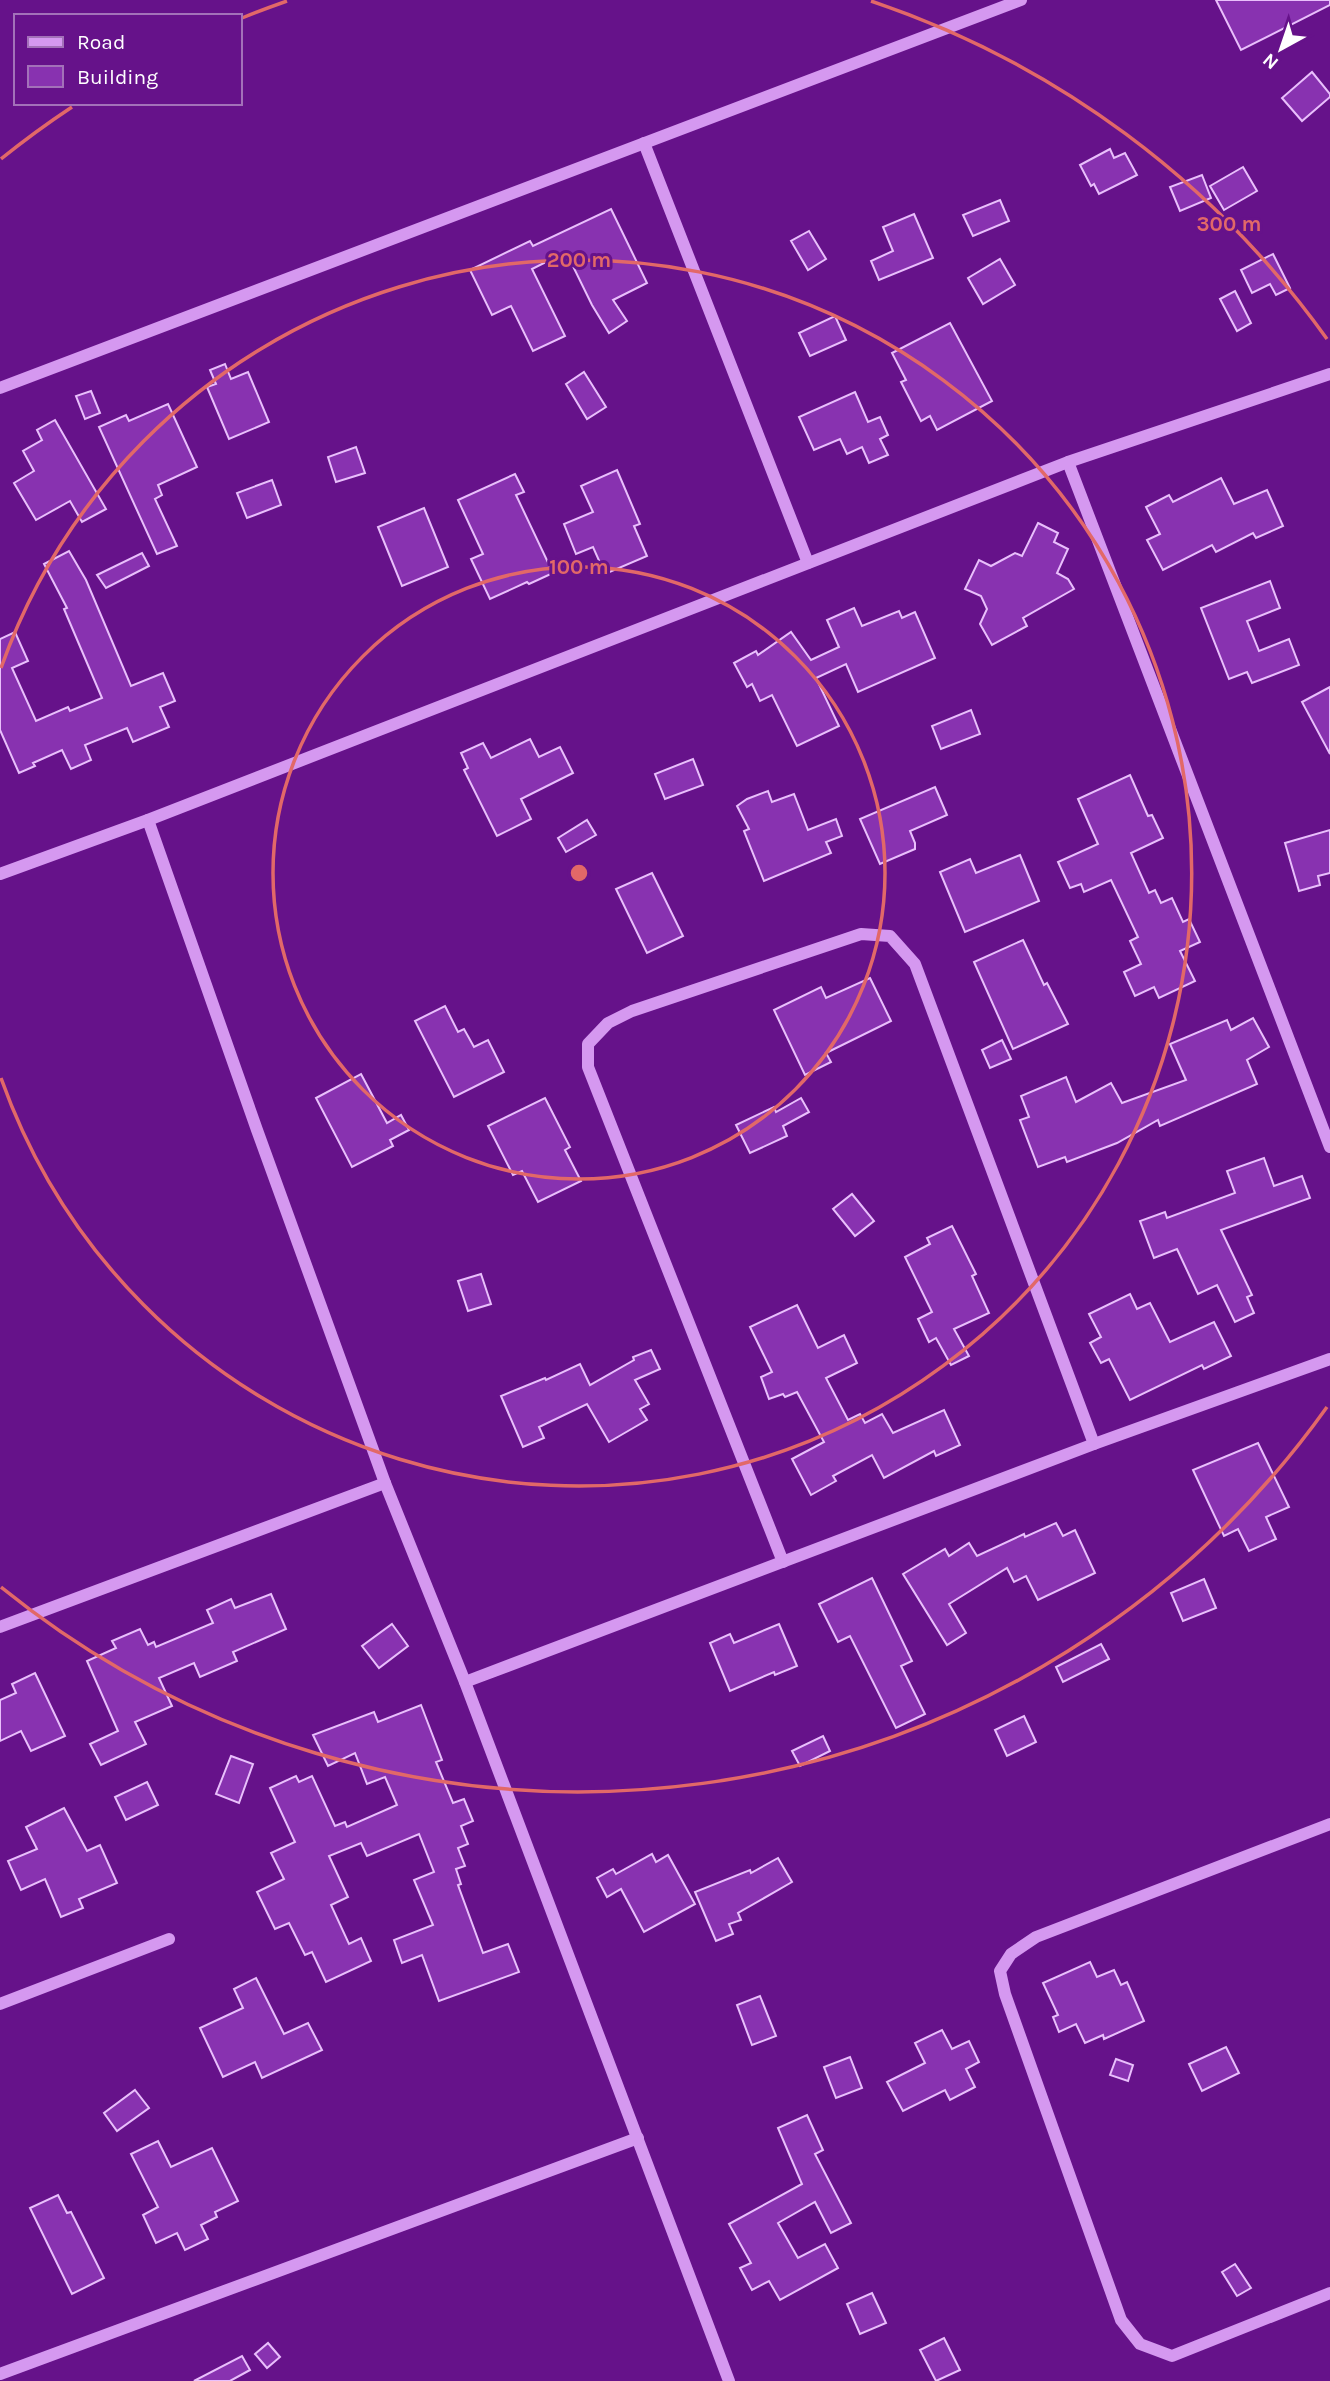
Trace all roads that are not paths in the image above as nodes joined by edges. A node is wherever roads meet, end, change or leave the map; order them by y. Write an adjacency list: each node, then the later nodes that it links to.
1 (1021, 0): 2 (street)
2 (644, 143): 4 (street); 6 (street)
3 (1330, 374): 5 (street)
4 (0, 388)
5 (1069, 462): 6 (street); 9 (street)
6 (808, 563): 7 (street)
7 (148, 820): 8 (street); 12 (street)
8 (0, 874)
9 (1330, 1147)
10 (1330, 1359): 11 (street)
11 (1094, 1444): 13 (street); 13 (street)
12 (385, 1483): 14 (street); 15 (street)
13 (783, 1562): 15 (street)
14 (0, 1627)
15 (465, 1682): 19 (street)
16 (1330, 1824): 20 (street)
17 (169, 1939): 18 (street)
18 (0, 2004)
19 (638, 2138): 21 (street); 22 (street)
20 (1330, 2293)
21 (2, 2369)
22 (729, 2381)

